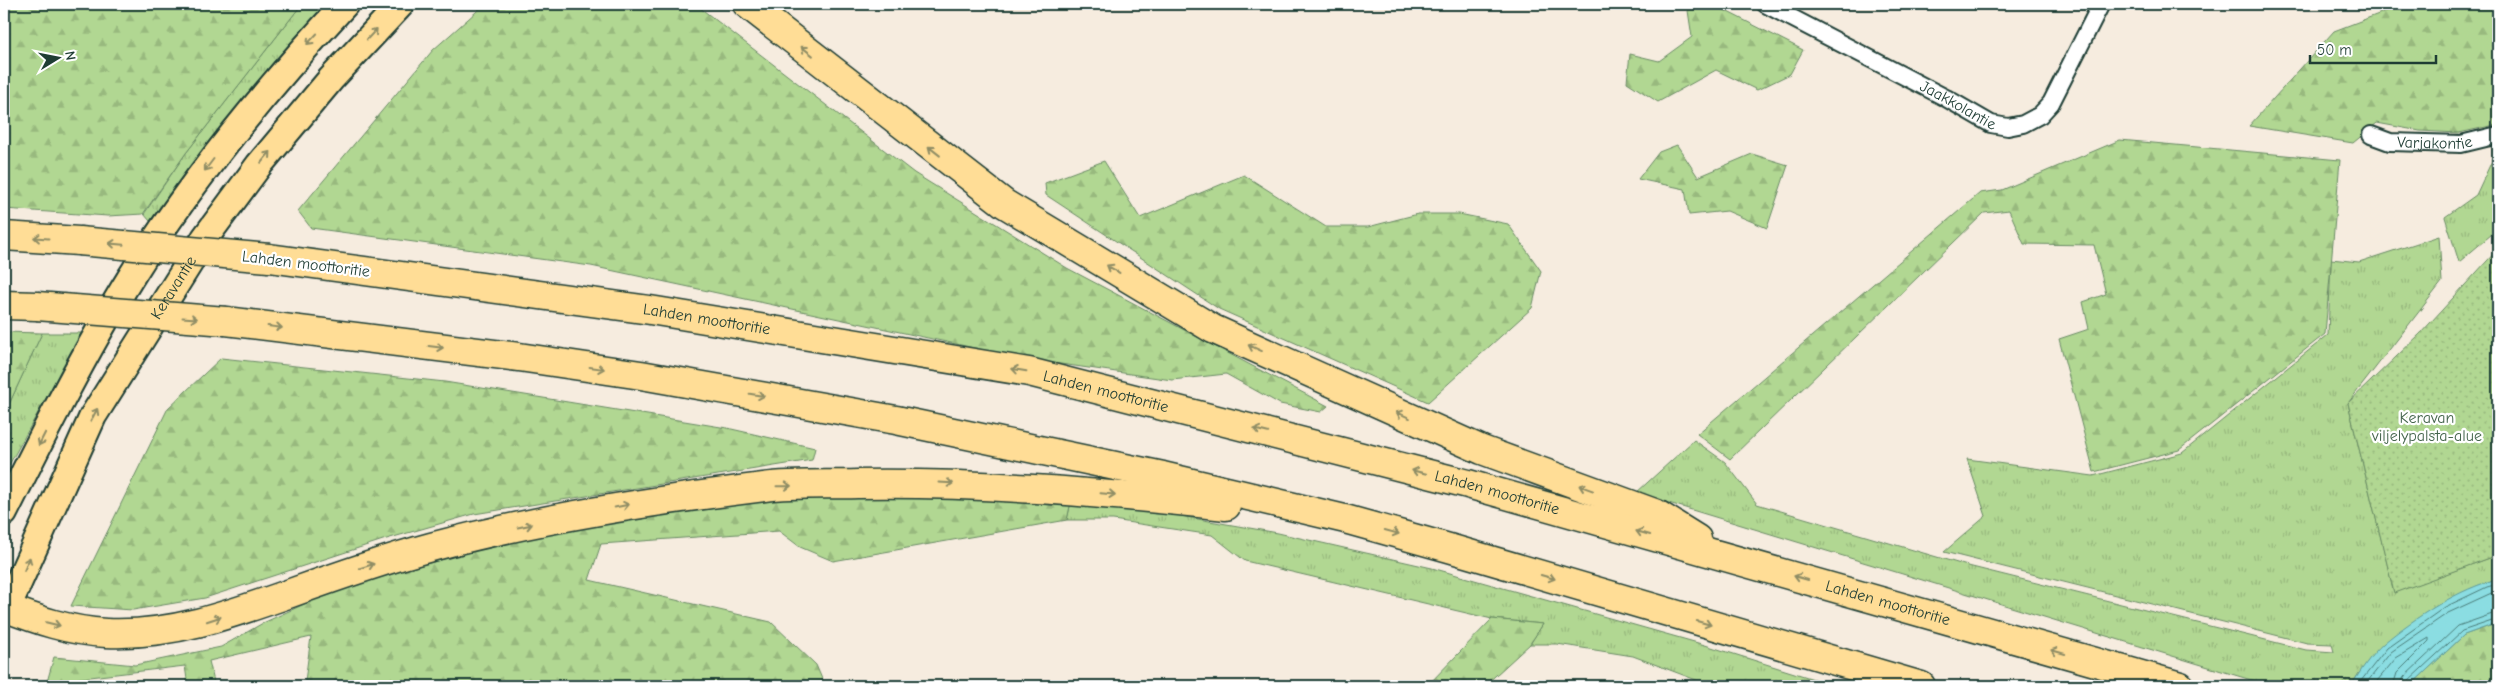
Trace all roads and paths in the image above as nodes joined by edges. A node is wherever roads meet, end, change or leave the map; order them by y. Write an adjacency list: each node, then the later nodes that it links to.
1 (346, 4): 10 (main road, one-way to 10)
2 (401, 4): 13 (main road, Keravantie, one-way to 2)
3 (747, 4): 12 (highway, one-way to 3)
4 (1766, 4): 5 (street, Jaakkolantie)
5 (2101, 4)
6 (2371, 135): 7 (street, Varjakontie)
7 (2498, 135)
8 (4, 236): 12 (highway, Lahden moottoritie, one-way to 8, bridge)
9 (4, 305): 11 (highway, one-way to 11, bridge)
10 (4, 513)
11 (1345, 520): 13 (highway, one-way to 11); 14 (highway, one-way to 14)
12 (1724, 556): 15 (highway, Lahden moottoritie, one-way to 12)
13 (6, 607)
14 (1921, 686)
15 (2180, 686)

